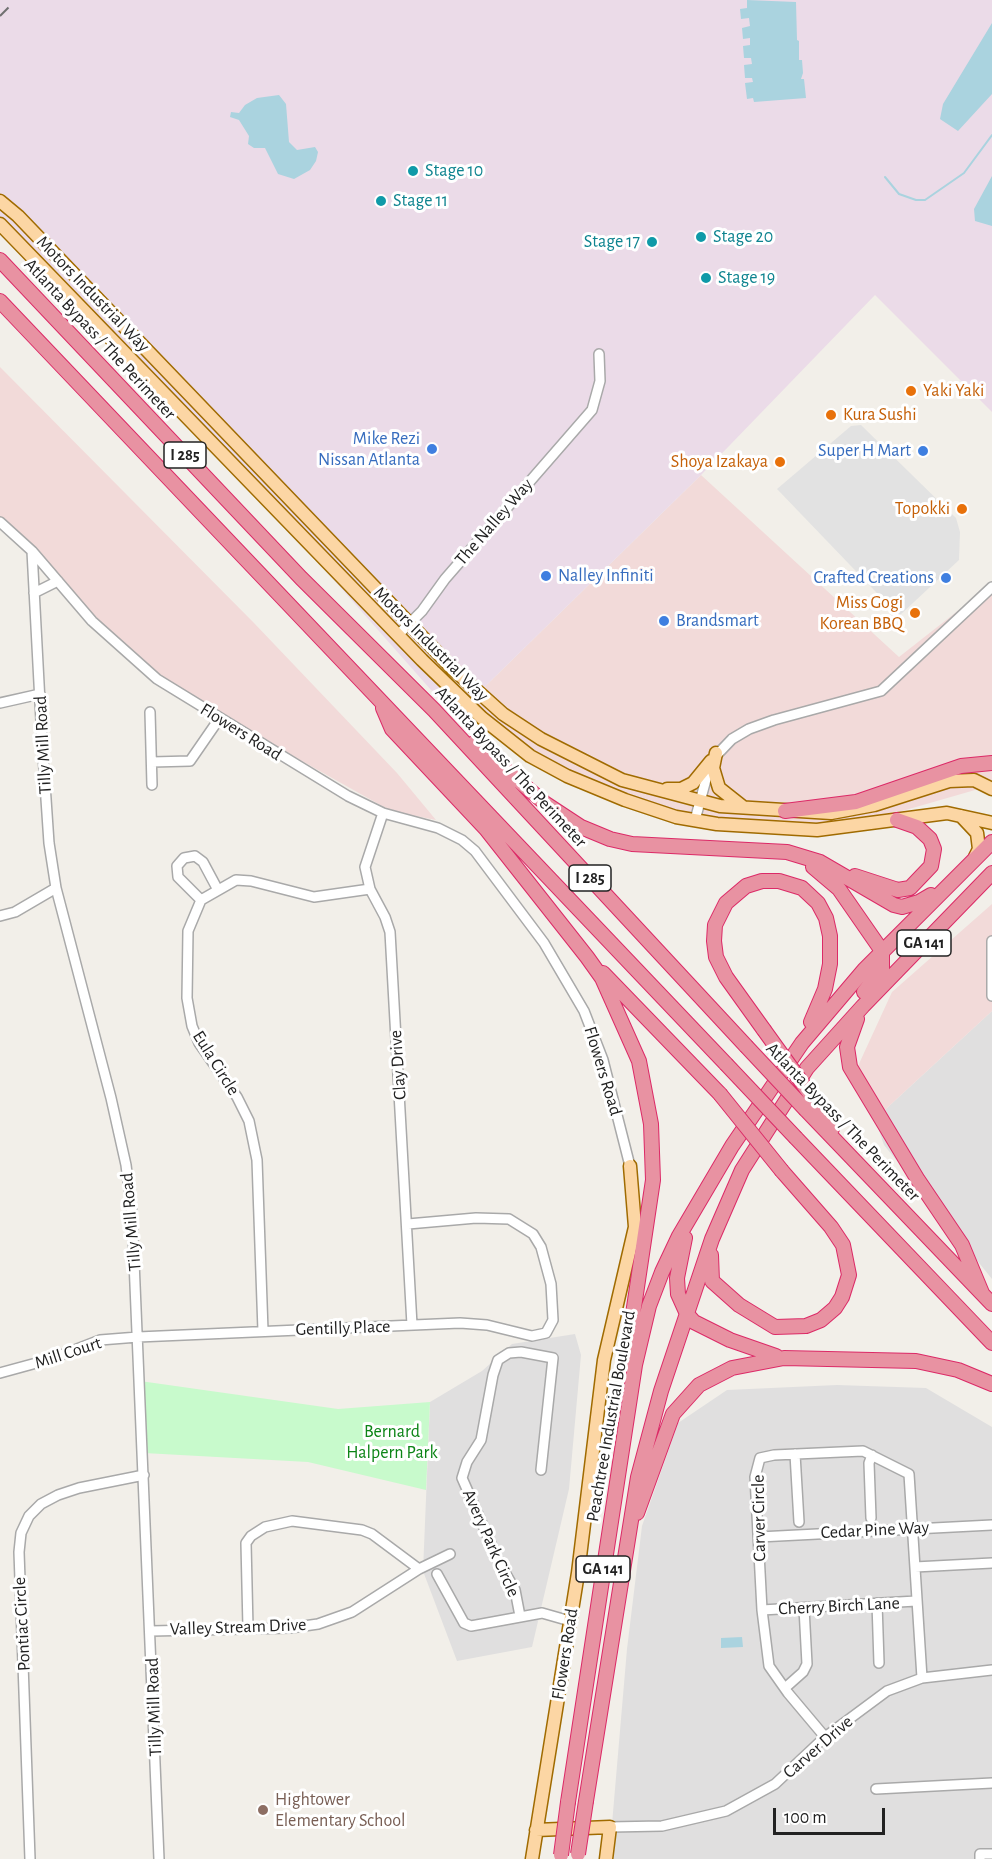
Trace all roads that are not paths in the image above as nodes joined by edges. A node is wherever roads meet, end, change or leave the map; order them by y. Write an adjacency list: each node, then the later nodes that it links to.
1 (0, 201): 11 (main road, Motors Industrial Way)
2 (0, 224): 12 (main road, Motors Industrial Way)
3 (0, 260): 16 (highway, Atlanta Bypass / The Perimeter / I 285)
4 (0, 301): 14 (highway, I 285)
5 (599, 354): 11 (street, The Nalley Way)
6 (0, 522): 7 (street, Flowers Road)
7 (32, 551): 8 (street, Flowers Road); 10 (street, Tilly Mill Road)
8 (58, 581): 10 (street); 18 (street, Flowers Road)
9 (992, 587): 19 (street)
10 (34, 593): 13 (street, Tilly Mill Road)
11 (409, 625): 12 (street, The Nalley Way); 23 (main road, Motors Industrial Way)
12 (398, 635): 30 (main road, Motors Industrial Way)
13 (40, 694): 15 (street); 40 (street, Tilly Mill Road)
14 (378, 698): 47 (highway); 62 (highway, I 285, bridge)
15 (0, 703)
16 (434, 710): 34 (highway); 52 (highway, Atlanta Bypass / The Perimeter / I 285, bridge)
17 (150, 712): 20 (street)
18 (219, 719): 20 (street); 28 (street, Flowers Road)
19 (713, 757): 23 (main road); 25 (street); 26 (main road)
20 (152, 762): 22 (street)
21 (992, 764): 27 (highway)
22 (152, 785)
23 (655, 789): 25 (main road, Motors Industrial Way)
24 (992, 789): 27 (main road, Motors Industrial Way)
25 (698, 801): 26 (main road, Motors Industrial Way); 30 (street)
26 (744, 808): 27 (main road, Motors Industrial Way)
27 (785, 811)
28 (383, 813): 41 (street, Clay Drive); 53 (street, Flowers Road)
29 (957, 813): 31 (main road, Motors Industrial Way); 32 (main road, Motors Industrial Way); 35 (main road)
30 (695, 820): 31 (main road, Motors Industrial Way)
31 (897, 820): 36 (highway)
32 (992, 823)
33 (992, 842): 35 (highway, Peachtree Industrial Boulevard / GA 141)
34 (760, 852): 36 (highway); 46 (highway)
35 (975, 857): 39 (highway, Peachtree Industrial Boulevard / GA 141)
36 (820, 862): 39 (highway)
37 (992, 867): 38 (main road)
38 (988, 876): 49 (highway, Peachtree Industrial Boulevard / GA 141)
39 (948, 884): 46 (highway, Peachtree Industrial Boulevard / GA 141)
40 (56, 888): 44 (street); 61 (street, Tilly Mill Road)
41 (370, 889): 42 (street); 55 (street, Clay Drive)
42 (218, 890): 43 (street); 43 (street)
43 (201, 900): 60 (street, Eula Circle)
44 (0, 916)
45 (992, 941): 48 (street)
46 (882, 951): 50 (highway, Peachtree Industrial Boulevard / GA 141); 51 (highway)
47 (587, 957): 56 (highway, bridge); 66 (highway)
48 (992, 996)
49 (863, 1006): 51 (highway, Peachtree Industrial Boulevard / GA 141); 57 (highway)
50 (802, 1043): 52 (highway, bridge); 54 (highway, Peachtree Industrial Boulevard / GA 141)
51 (807, 1068): 56 (highway, Peachtree Industrial Boulevard / GA 141)
52 (810, 1104): 57 (highway, Atlanta Bypass / The Perimeter)
53 (630, 1167): 87 (main road, Flowers Road)
54 (694, 1210): 58 (highway); 66 (highway, Peachtree Industrial Boulevard / GA 141)
55 (408, 1224): 59 (street, Clay Drive); 59 (street, Gentilly Place)
56 (712, 1239): 58 (highway, Peachtree Industrial Boulevard / GA 141)
57 (987, 1298)
58 (687, 1314): 63 (highway); 74 (highway, Peachtree Industrial Boulevard / GA 141)
59 (412, 1325): 60 (street, Gentilly Place)
60 (263, 1331): 61 (street, Gentilly Place)
61 (138, 1337): 64 (street, Mill Court); 70 (street, Tilly Mill Road)
62 (992, 1343)
63 (784, 1358): 65 (highway); 74 (highway)
64 (0, 1373)
65 (992, 1384)
66 (627, 1409): 100 (highway, Peachtree Industrial Boulevard / GA 141, bridge)
67 (795, 1454): 68 (street, Carver Circle); 72 (street); 76 (street, Carver Circle)
68 (872, 1455): 71 (street); 75 (street, Carver Circle)
69 (542, 1470): 86 (street, Avery Park Circle)
70 (144, 1475): 89 (street, Tilly Mill Road); 102 (street, Pontiac Circle)
71 (871, 1518)
72 (799, 1522)
73 (992, 1525): 75 (street, Cedar Pine Way)
74 (630, 1526): 101 (highway, Peachtree Industrial Boulevard / GA 141, bridge)
75 (913, 1528): 76 (street, Cedar Pine Way); 79 (street, Carver Circle)
76 (759, 1537): 85 (street, Carver Circle)
77 (450, 1554): 80 (street, Valley Stream Drive)
78 (992, 1563): 79 (street)
79 (915, 1567): 82 (street, Carver Circle)
80 (419, 1569): 88 (street, Valley Stream Drive); 88 (street)
81 (437, 1574): 86 (street)
82 (916, 1601): 83 (street, Cherry Birch Lane); 92 (street, Carver Circle)
83 (877, 1604): 84 (street, Cherry Birch Lane); 90 (street)
84 (804, 1608): 85 (street, Cherry Birch Lane); 93 (street)
85 (762, 1610): 93 (street, Carver Circle)
86 (520, 1616): 87 (street)
87 (570, 1621): 98 (main road, Flowers Road)
88 (248, 1628): 89 (street, Valley Stream Drive)
89 (151, 1631): 103 (street, Tilly Mill Road)
90 (879, 1663)
91 (992, 1670): 92 (street, Carver Drive)
92 (922, 1678): 94 (street, Carver Drive)
93 (785, 1688): 94 (street, Carver Circle)
94 (825, 1737): 97 (street, Carver Drive)
95 (992, 1783): 96 (street)
96 (876, 1789)
97 (610, 1827): 98 (main road, Carver Drive); 105 (main road)
98 (536, 1830): 104 (main road)
99 (992, 1854): 106 (street)
100 (560, 1857)
101 (578, 1857)
102 (30, 1859)
103 (159, 1859)
104 (532, 1859)
105 (606, 1859)
106 (980, 1859)

